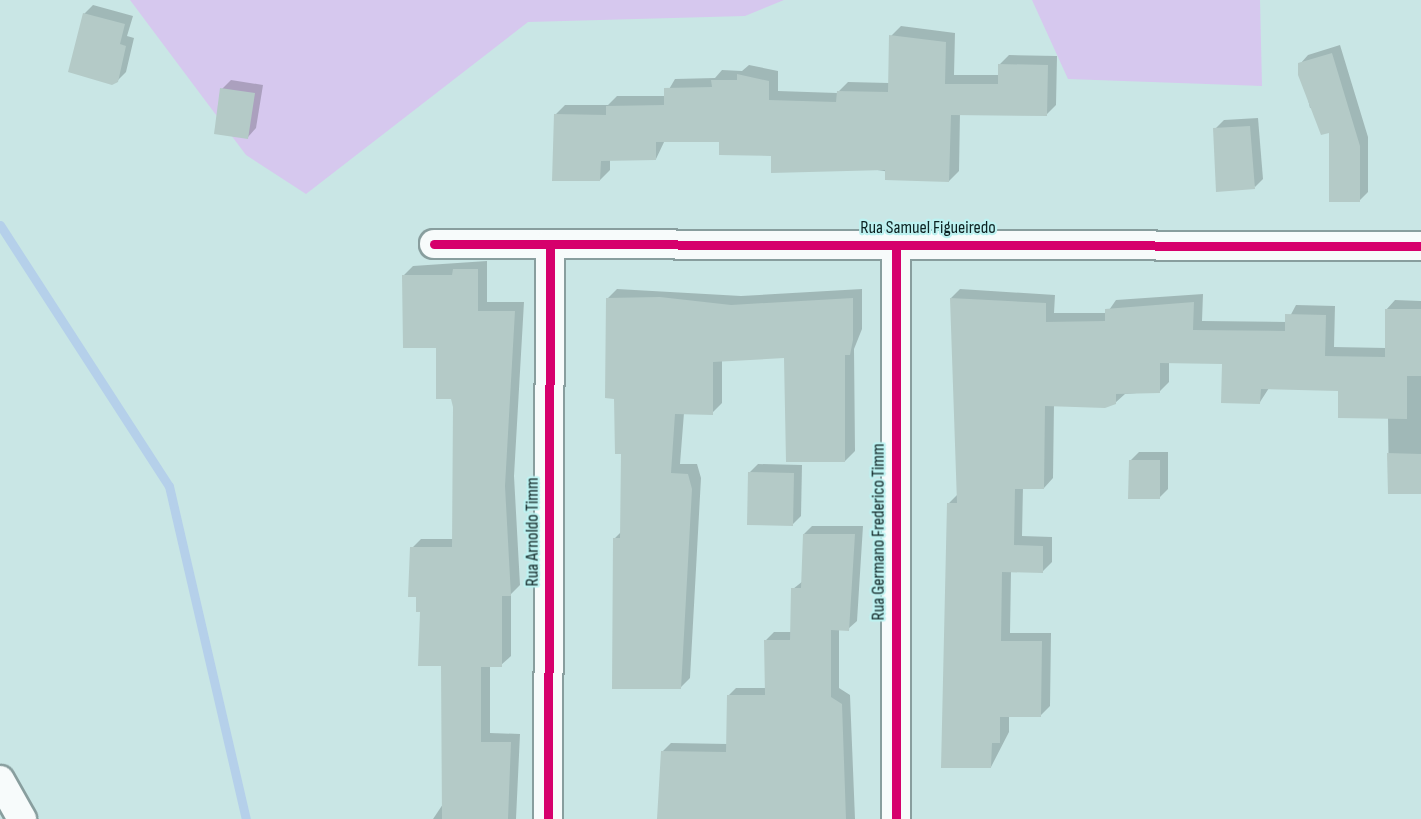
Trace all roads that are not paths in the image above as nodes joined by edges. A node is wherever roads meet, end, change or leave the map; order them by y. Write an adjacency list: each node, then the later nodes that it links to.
1 (435, 244): 2 (street, Rua Samuel Figueiredo)
2 (550, 244): 3 (street, Rua Samuel Figueiredo); 7 (street, Rua Arnoldo Timm)
3 (896, 245): 4 (street, Rua Samuel Figueiredo); 8 (street, Rua Germano Frederico Timm)
4 (1421, 246)
5 (0, 780): 6 (street)
6 (22, 819)
7 (548, 819)
8 (896, 819)

